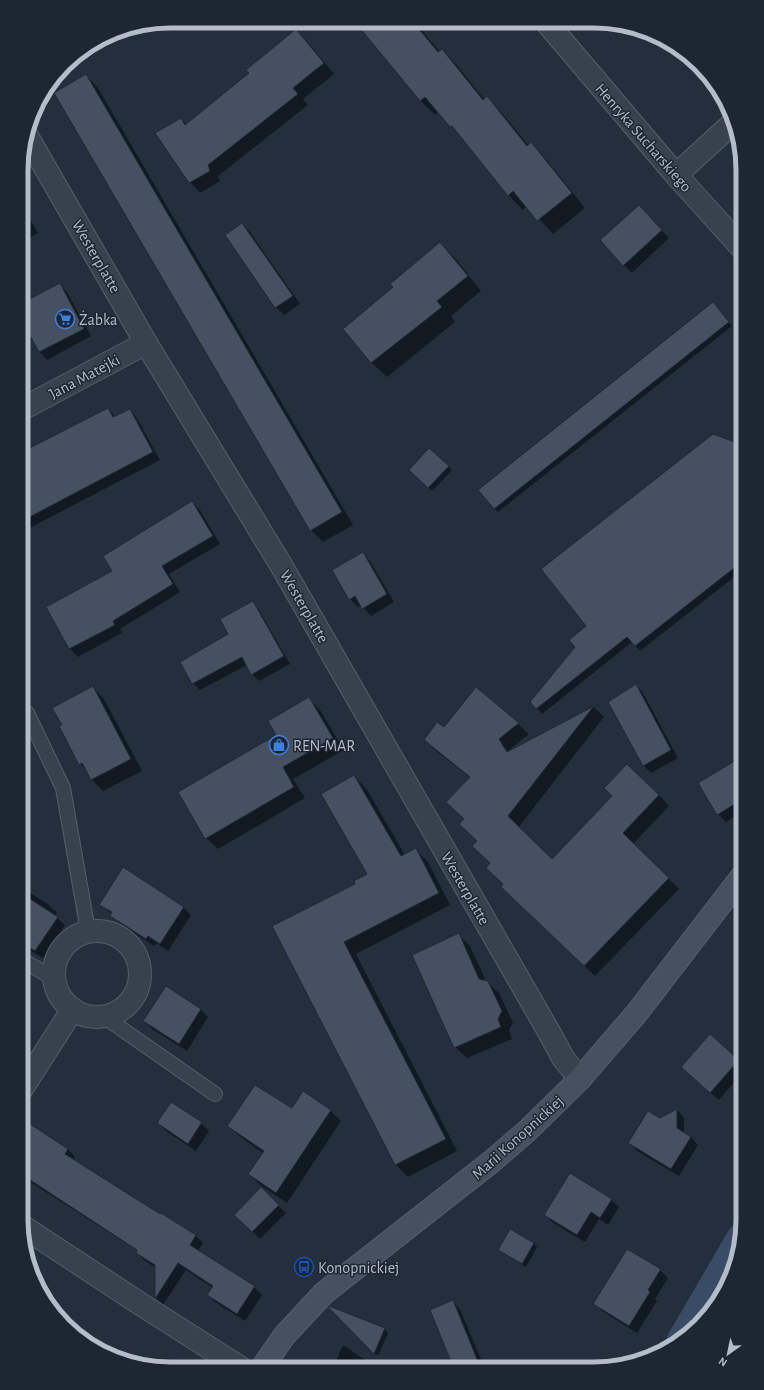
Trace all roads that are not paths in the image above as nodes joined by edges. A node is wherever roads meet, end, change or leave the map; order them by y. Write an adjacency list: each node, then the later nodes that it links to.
1 (551, 28): 4 (street, Henryka Sucharskiego)
2 (729, 127): 4 (street)
3 (31, 143): 6 (street, Westerplatte)
4 (676, 175): 5 (street, Henryka Sucharskiego)
5 (736, 241)
6 (146, 343): 7 (street, Jana Matejki); 16 (street, Westerplatte)
7 (28, 406)
8 (28, 715): 10 (lane)
9 (736, 884): 16 (street, Marii Konopnickiej)
10 (88, 931): 12 (street); 14 (street)
11 (28, 963): 12 (lane)
12 (54, 979): 13 (street)
13 (73, 1010): 14 (street); 15 (street)
14 (103, 1016): 17 (lane)
15 (28, 1079)
16 (580, 1079): 20 (street, Marii Konopnickiej)
17 (215, 1094)
18 (28, 1230): 19 (street)
19 (231, 1362)
20 (266, 1362)

